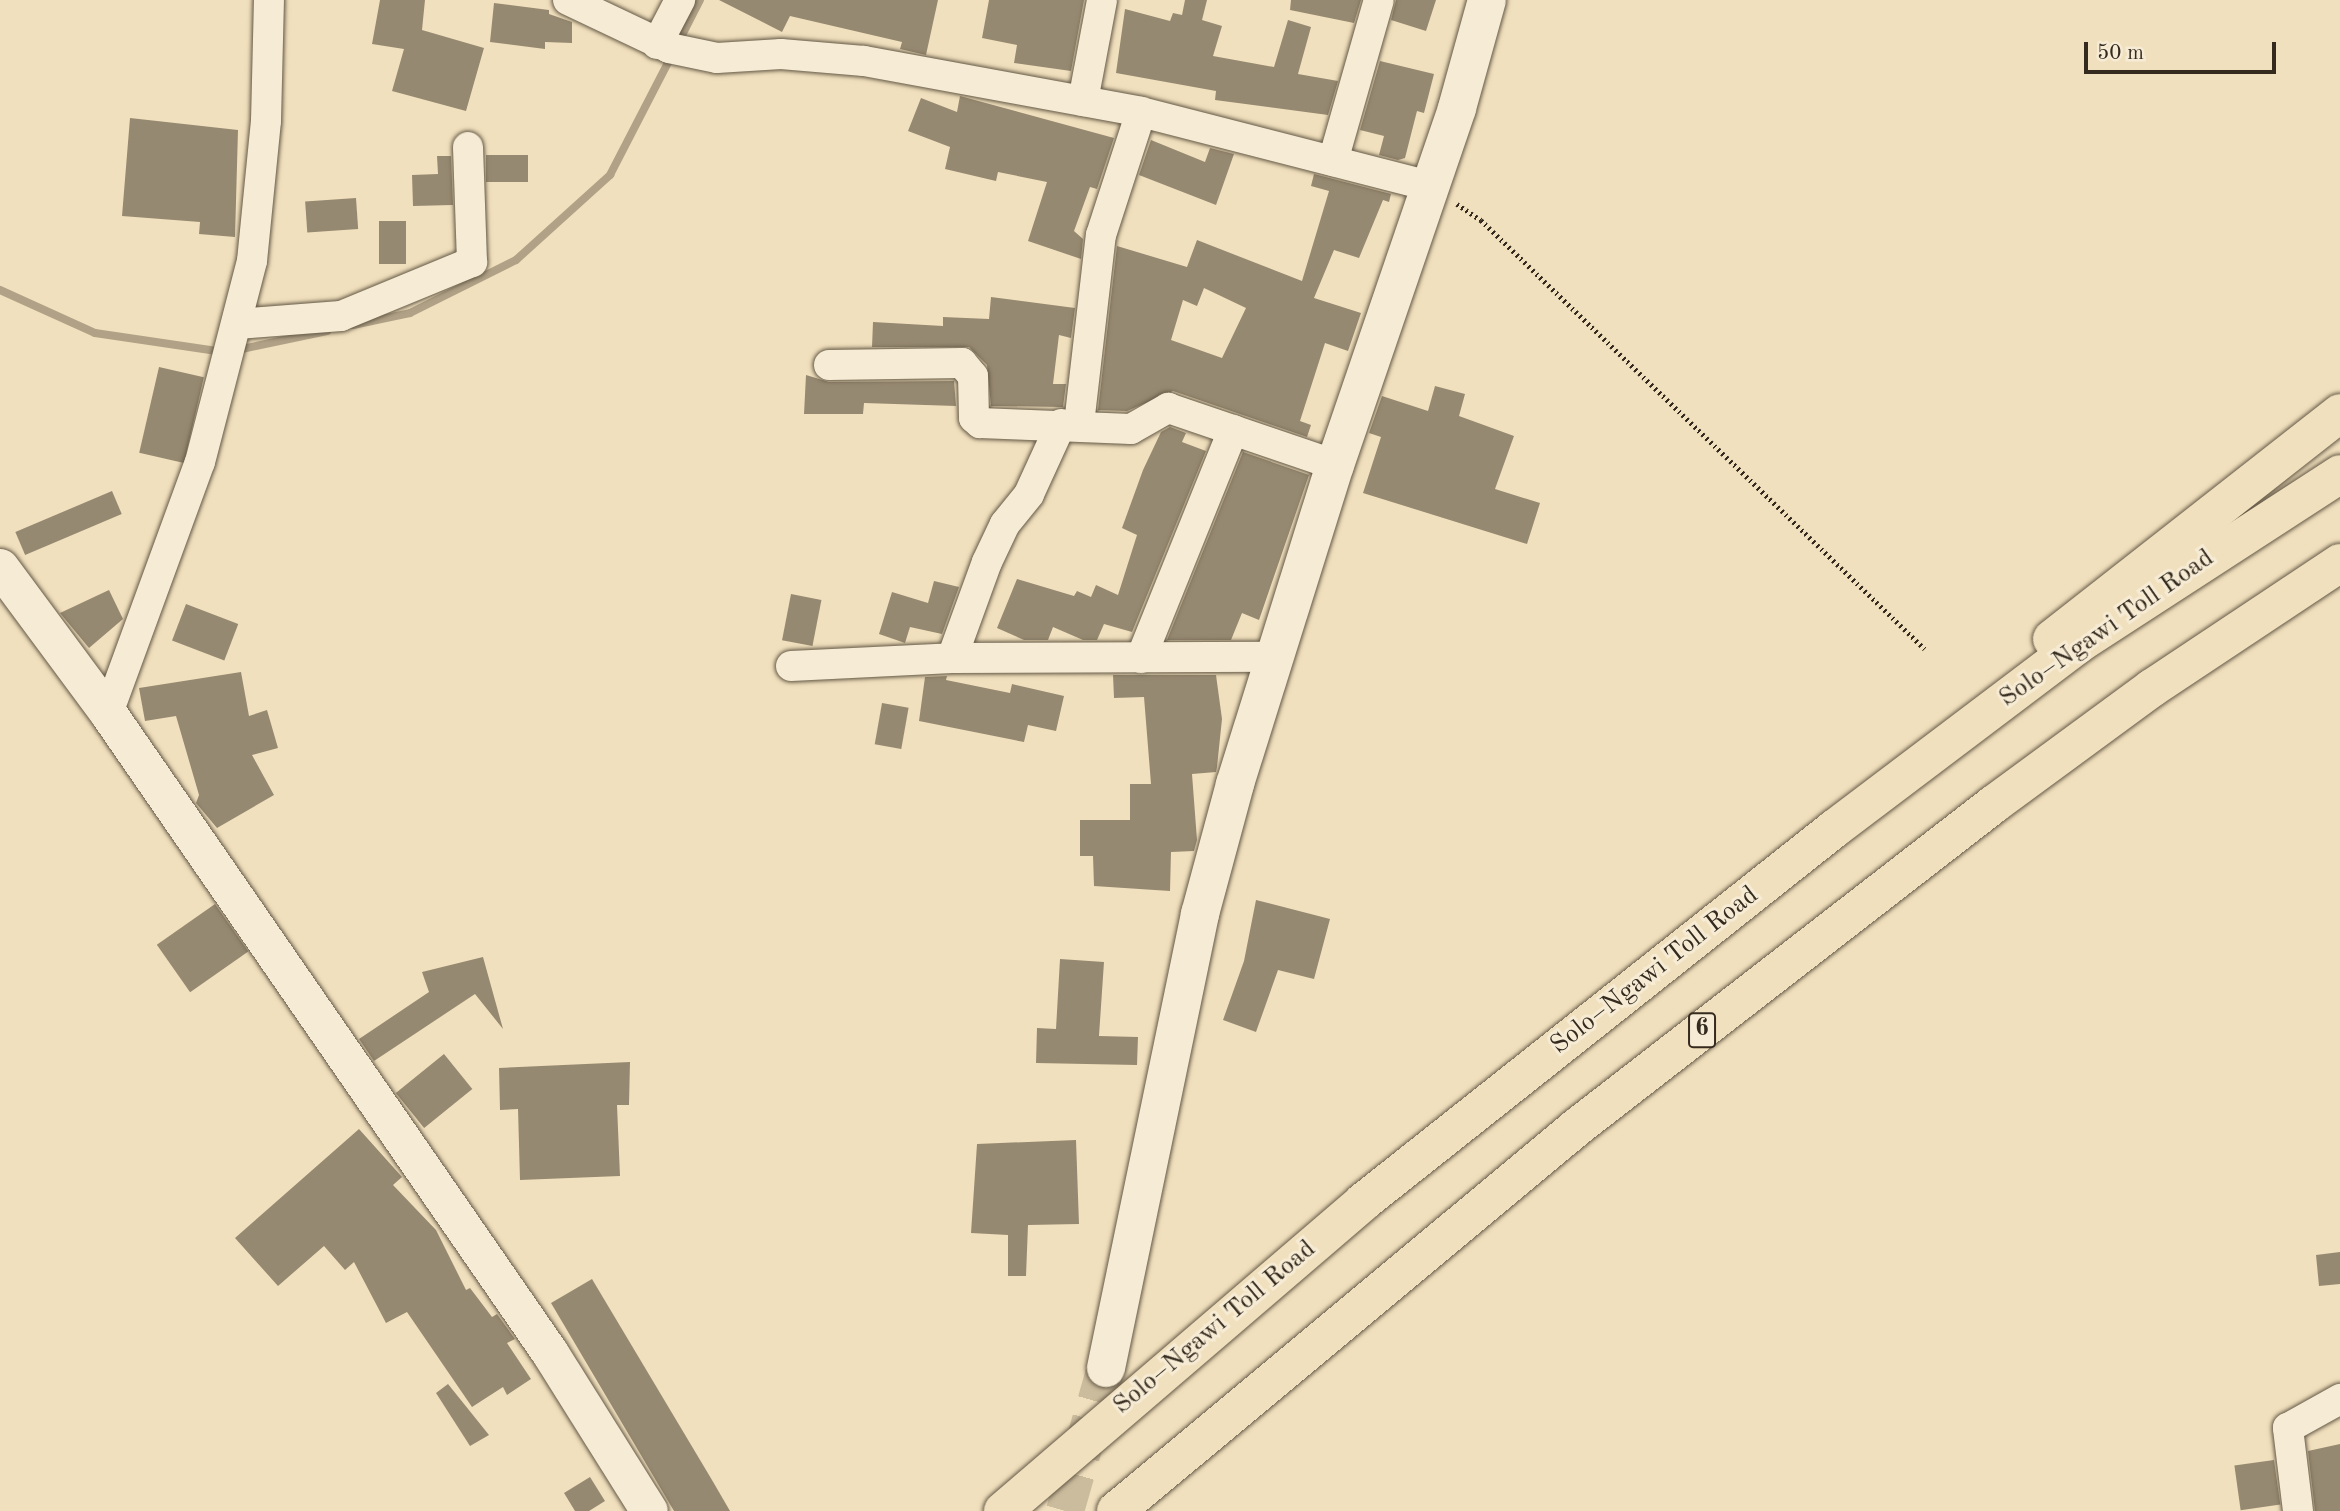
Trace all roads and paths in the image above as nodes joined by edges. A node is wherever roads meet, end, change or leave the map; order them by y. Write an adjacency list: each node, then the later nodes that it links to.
1 (269, 0): 13 (street)
2 (568, 0): 7 (street)
3 (680, 0): 7 (street)
4 (1102, 0): 8 (street)
5 (1378, 0): 11 (street)
6 (1484, 1): 12 (main road)
7 (663, 46): 8 (street)
8 (1083, 101): 9 (street)
9 (1141, 112): 11 (street); 16 (street)
10 (468, 146): 13 (street)
11 (1333, 161): 12 (street)
12 (1429, 186): 18 (main road); 22 (path)
13 (236, 327): 27 (street)
14 (829, 365): 16 (street)
15 (2340, 412): 28 (highway)
16 (1070, 424): 17 (street); 24 (street)
17 (1233, 430): 18 (street); 25 (street)
18 (1335, 465): 23 (main road)
19 (2340, 474): 28 (highway, Solo–Ngawi Toll Road)
20 (0, 567): 27 (street)
21 (2331, 570): 33 (highway, 6)
22 (1925, 649)
23 (1276, 657): 25 (street); 29 (main road)
24 (952, 658): 25 (street); 26 (street)
25 (1142, 658)
26 (791, 666)
27 (108, 713): 31 (street)
28 (1834, 829): 32 (highway, Solo–Ngawi Toll Road)
29 (1106, 1368)
30 (2340, 1399): 34 (street)
31 (649, 1511)
32 (1003, 1511)
33 (1116, 1511)
34 (2298, 1511)

